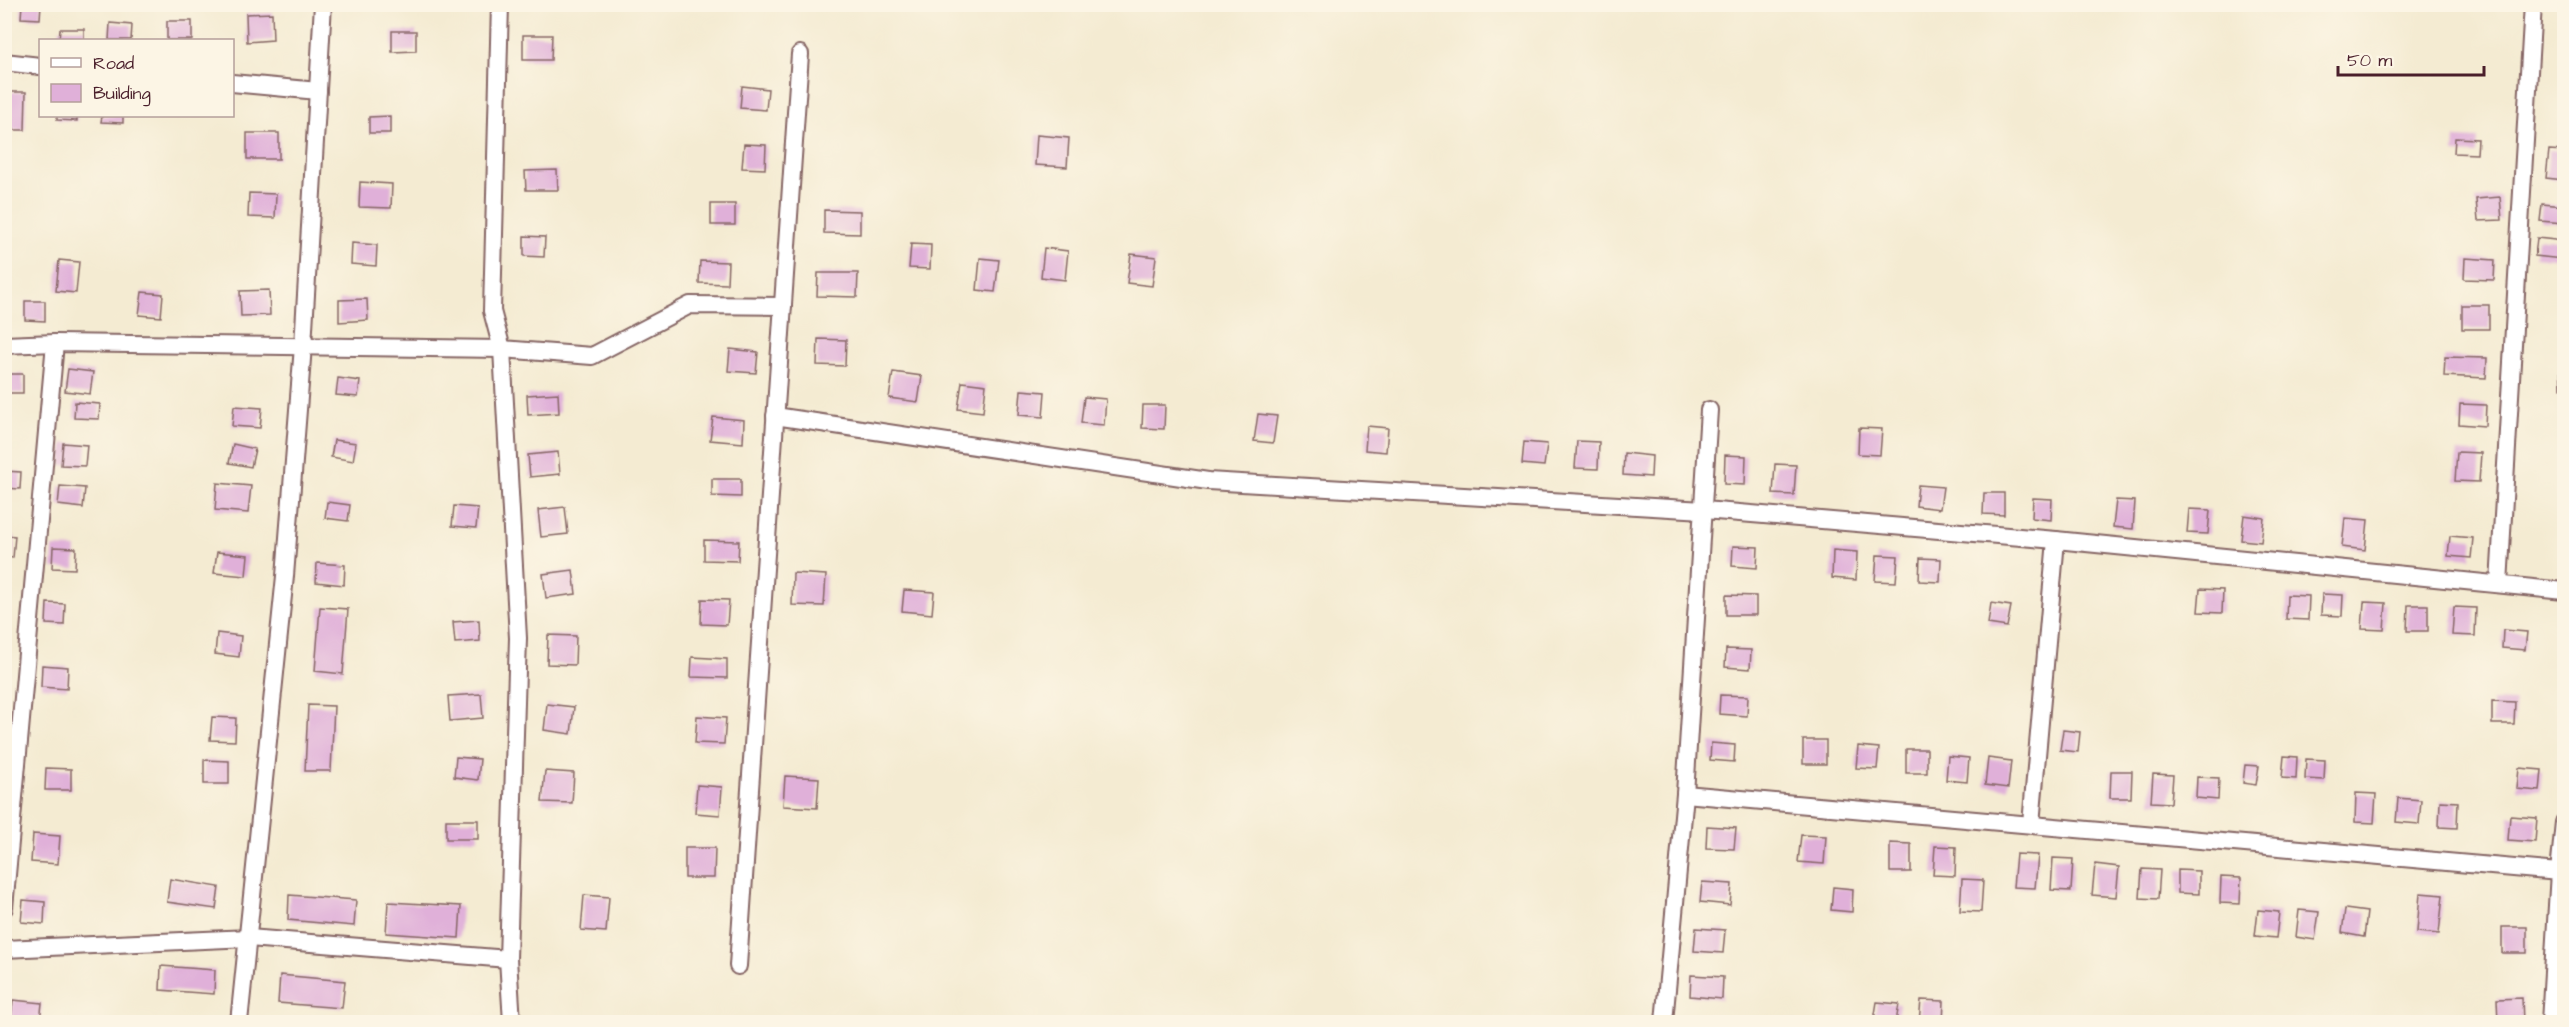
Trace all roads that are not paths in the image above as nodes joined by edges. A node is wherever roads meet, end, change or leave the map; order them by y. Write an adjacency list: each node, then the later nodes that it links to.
1 (323, 4): 8 (street)
2 (500, 4): 13 (street)
3 (2534, 4): 18 (street)
4 (800, 54): 9 (street)
5 (4, 63): 6 (street)
6 (39, 66)
7 (234, 83): 8 (street)
8 (318, 91): 12 (street)
9 (783, 306): 13 (street); 15 (street)
10 (55, 343): 11 (street); 12 (street); 24 (street)
11 (4, 345)
12 (303, 346): 13 (street); 25 (street)
13 (502, 349): 27 (street)
14 (1709, 410): 16 (street)
15 (775, 416): 16 (street); 28 (street)
16 (1704, 510): 17 (street); 20 (street)
17 (2056, 540): 18 (street); 22 (street)
18 (2499, 584): 19 (street)
19 (2565, 591)
20 (1685, 794): 22 (street); 31 (street)
21 (2565, 822): 23 (street)
22 (2031, 824): 23 (street)
23 (2559, 872): 32 (street)
24 (4, 908)
25 (249, 938): 26 (street); 27 (street); 29 (street)
26 (4, 949)
27 (508, 959): 30 (street)
28 (738, 966)
29 (239, 1023)
30 (513, 1023)
31 (1664, 1023)
32 (2550, 1023)

